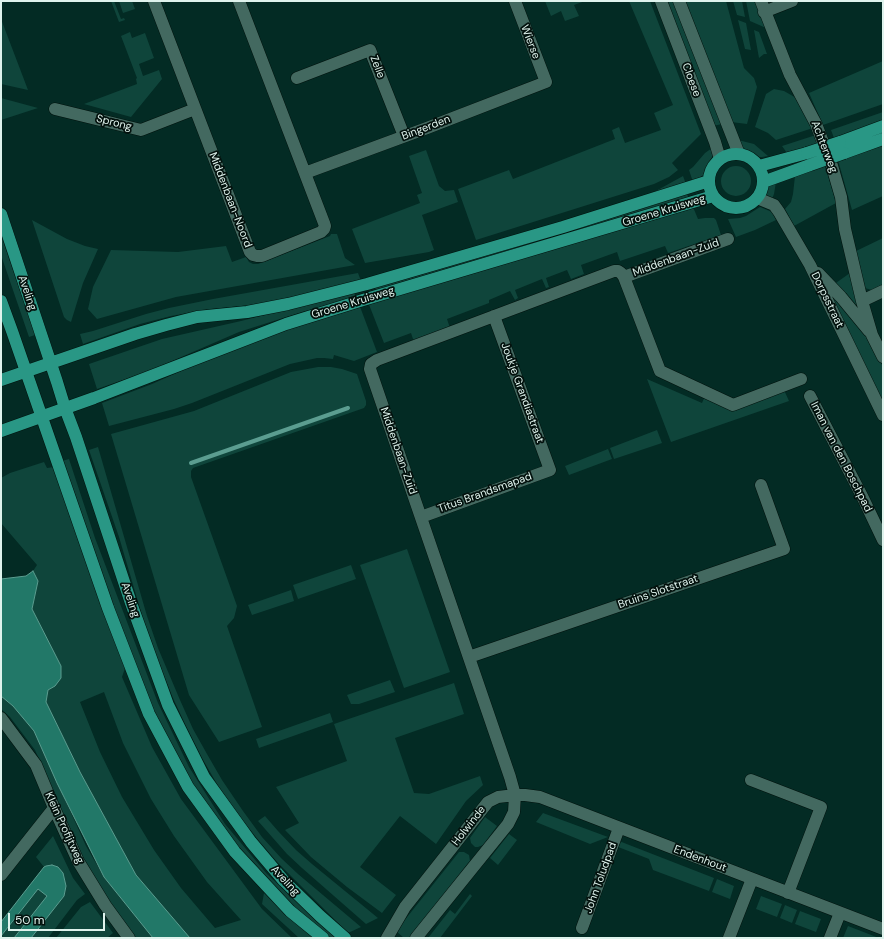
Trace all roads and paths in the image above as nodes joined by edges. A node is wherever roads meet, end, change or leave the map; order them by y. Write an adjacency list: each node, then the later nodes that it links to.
1 (154, 1): 11 (street, Middenbaan-Noord)
2 (239, 1): 19 (street, Middenbaan-Noord)
3 (515, 1): 9 (street, Wierse)
4 (661, 1): 17 (street, Cloese)
5 (679, 1): 16 (street, Cloese)
6 (792, 1): 7 (street)
7 (762, 6): 30 (street, Achterweg)
8 (297, 78): 13 (street, Zelle)
9 (546, 82): 13 (street, Bingerden)
10 (55, 109): 11 (street, Sprong)
11 (195, 109): 19 (street, Middenbaan-Noord)
12 (883, 126): 15 (main road)
13 (404, 136): 19 (street, Bingerden)
14 (883, 139): 15 (main road)
15 (842, 147): 18 (main road, bridge); 21 (main road, bridge)
16 (739, 154): 17 (main road); 18 (main road)
17 (720, 159): 20 (main road)
18 (759, 166): 21 (main road)
19 (305, 173)
20 (709, 181): 22 (main road); 34 (main road, Groene Kruisweg)
21 (763, 182): 23 (main road)
22 (713, 196): 23 (main road); 39 (main road, Groene Kruisweg)
23 (757, 198): 26 (street, Dorpsstraat)
24 (1, 214): 34 (main road, Aveling)
25 (728, 239): 27 (street, Middenbaan-Zuid)
26 (810, 265): 32 (street, Achterweg); 40 (street, Dorpsstraat)
27 (624, 277): 31 (street, Middenbaan-Zuid); 36 (street, Middenbaan-Zuid)
28 (883, 291): 30 (street)
29 (1, 301): 35 (main road, Aveling)
30 (862, 301): 32 (street, Achterweg)
31 (494, 316): 43 (street, Joukje Grandiastraat); 45 (street, Middenbaan-Zuid)
32 (872, 335): 33 (street, Achterweg)
33 (883, 357)
34 (51, 363): 35 (main road, Groene Kruisweg); 39 (main road, Aveling)
35 (26, 371): 37 (main road, Groene Kruisweg); 41 (main road, Aveling)
36 (801, 379)
37 (1, 380)
38 (810, 396): 46 (street, Iman van den Boschpad)
39 (64, 408): 41 (main road, Groene Kruisweg); 61 (main road, Aveling)
40 (883, 415)
41 (41, 416): 42 (main road, Groene Kruisweg); 60 (main road, Aveling)
42 (1, 432)
43 (550, 470): 45 (street, Titus Brandsmapad)
44 (761, 485): 47 (street, Bruins Slotstraat)
45 (421, 517): 47 (street, Middenbaan-Zuid)
46 (883, 540)
47 (469, 657): 50 (street, Middenbaan-Zuid)
48 (1, 718): 51 (street, Klein Profijtweg)
49 (751, 780): 55 (street)
50 (515, 795): 52 (street, Endenhout); 62 (street, Holwinde); 63 (street)
51 (54, 808): 53 (street); 59 (street, Klein Profijtweg)
52 (619, 828): 54 (street, Endenhout); 57 (street, John Toludpad)
53 (1, 875)
54 (752, 879): 55 (street, Endenhout); 64 (street)
55 (788, 893): 56 (street, Endenhout)
56 (840, 913): 58 (street, Endenhout); 65 (street)
57 (582, 928)
58 (883, 929)
59 (129, 938)
60 (322, 938)
61 (345, 938)
62 (387, 938)
63 (416, 938)
64 (729, 938)
65 (830, 938)

